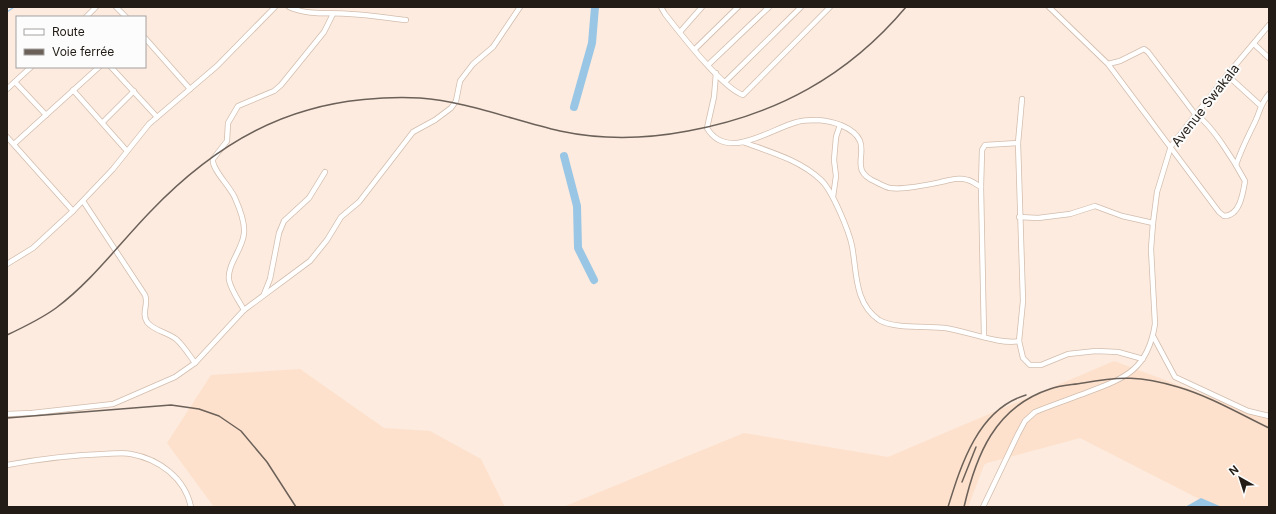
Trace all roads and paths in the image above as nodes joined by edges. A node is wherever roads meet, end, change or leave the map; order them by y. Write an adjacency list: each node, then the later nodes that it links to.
1 (96, 7): 14 (street)
2 (116, 7): 15 (street)
3 (289, 7): 13 (street)
4 (520, 7): 59 (street)
5 (662, 7): 18 (street)
6 (702, 7): 18 (street)
7 (738, 7): 21 (street)
8 (769, 7): 24 (street)
9 (801, 7): 31 (street)
10 (830, 7): 31 (street)
11 (1049, 7): 23 (street)
12 (273, 8): 33 (street)
13 (333, 14): 16 (street); 60 (street)
14 (87, 16)
15 (125, 16)
16 (406, 20)
17 (1269, 25): 20 (street, Avenue Swakala)
18 (680, 32): 21 (street)
19 (146, 39): 33 (street)
20 (1254, 44): 22 (street); 29 (street, Avenue Swakala)
21 (695, 49): 24 (street)
22 (1269, 58)
23 (1108, 64): 39 (street); 48 (street)
24 (708, 65): 28 (street)
25 (30, 68): 30 (street)
26 (98, 68): 34 (street)
27 (112, 68): 35 (street)
28 (716, 73): 31 (street); 45 (street)
29 (1226, 75): 38 (street); 39 (street, Avenue Swakala)
30 (15, 82): 32 (street); 40 (street)
31 (725, 82)
32 (7, 89)
33 (190, 89): 41 (street)
34 (73, 90): 40 (street); 42 (street)
35 (134, 91): 41 (street); 42 (street)
36 (1269, 94): 38 (street)
37 (1022, 99): 46 (street)
38 (1260, 105): 50 (street)
39 (1195, 114): 48 (street, Avenue Swakala); 50 (street)
40 (46, 115): 47 (street)
41 (157, 117): 49 (street)
42 (103, 122): 49 (street)
43 (840, 125): 45 (street); 52 (street); 53 (street)
44 (7, 137): 47 (street)
45 (743, 142): 53 (street)
46 (1018, 143): 52 (street); 56 (street)
47 (14, 144): 55 (street)
48 (1171, 146): 50 (street); 57 (street, Avenue Swakala)
49 (127, 150): 54 (street)
50 (1236, 165)
51 (325, 172): 59 (street)
52 (981, 187): 61 (street)
53 (833, 197): 61 (street)
54 (83, 201): 55 (street); 65 (street)
55 (73, 211): 58 (street)
56 (1019, 217): 57 (street); 63 (street)
57 (1153, 223): 62 (street, Avenue Swakala)
58 (7, 264)
59 (264, 294): 60 (street)
60 (244, 310): 65 (street)
61 (984, 336): 63 (street)
62 (1153, 336): 64 (street); 67 (street)
63 (1019, 341): 64 (street)
64 (1142, 358): 70 (street)
65 (195, 363): 66 (street)
66 (7, 414)
67 (1269, 416)
68 (7, 466): 69 (street)
69 (191, 507)
70 (982, 507)

